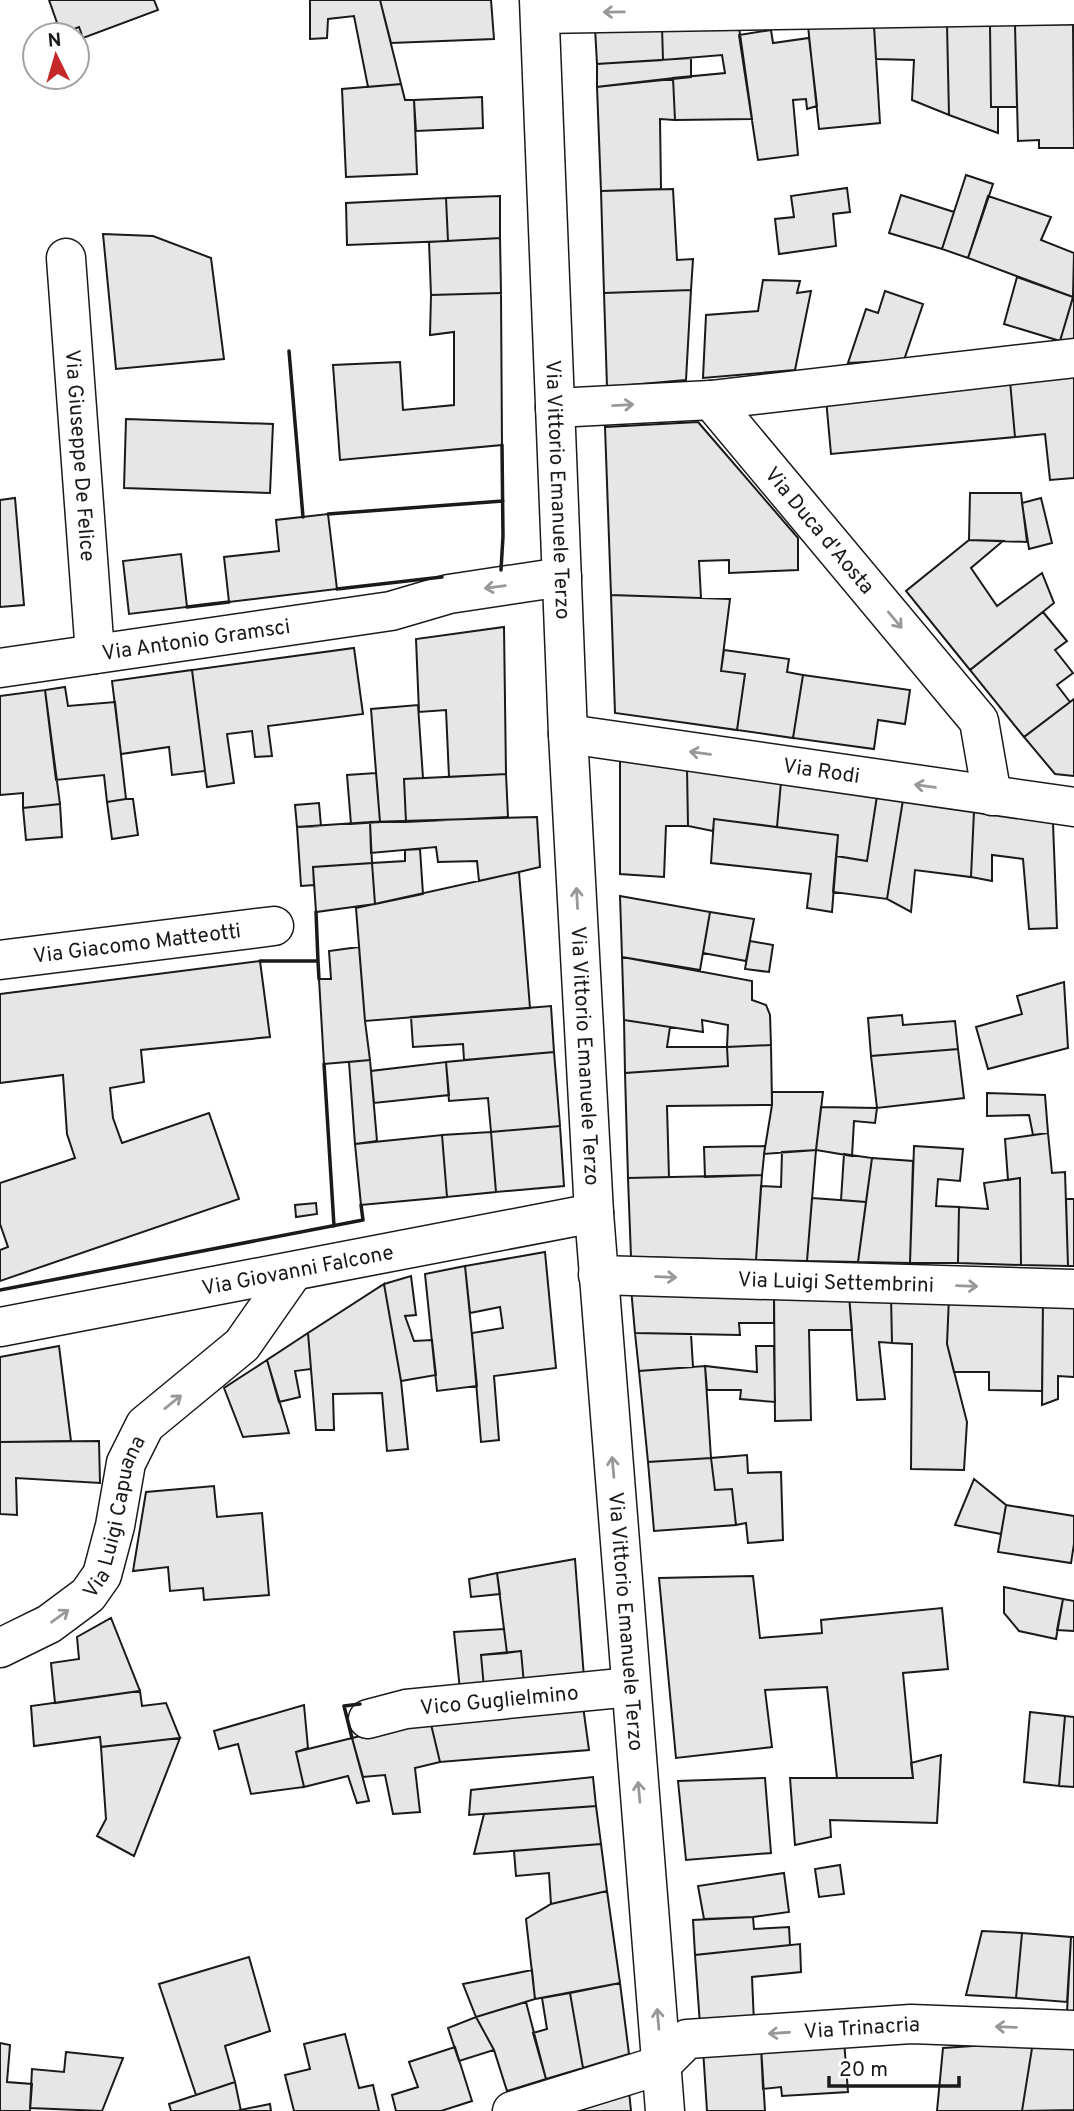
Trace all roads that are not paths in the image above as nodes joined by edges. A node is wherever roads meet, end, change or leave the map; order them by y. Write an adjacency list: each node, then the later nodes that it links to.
1 (1074, 5): 2 (street, one-way to 2)
2 (540, 7): 6 (street, Via Vittorio Emanuele Terzo)
3 (66, 258): 8 (street, Via Giuseppe De Felice)
4 (1074, 358): 5 (street)
5 (711, 400): 6 (street, one-way to 5); 11 (street, Via Duca d'Aosta, one-way to 11)
6 (555, 408): 7 (street, Via Vittorio Emanuele Terzo)
7 (563, 590): 8 (street, Via Antonio Gramsci); 10 (street, Via Vittorio Emanuele Terzo)
8 (95, 654): 9 (street, Via Antonio Gramsci)
9 (0, 668)
10 (568, 734): 11 (street, Via Rodi, one-way to 10); 15 (street, Via Vittorio Emanuele Terzo, one-way to 10)
11 (992, 796): 12 (street, Via Rodi)
12 (1074, 807)
13 (274, 926): 14 (street, Via Giacomo Matteotti)
14 (0, 960)
15 (594, 1213): 16 (street, Via Giovanni Falcone); 17 (street, Via Vittorio Emanuele Terzo)
16 (293, 1272): 19 (street, Via Giovanni Falcone); 20 (street, Via Luigi Capuana, one-way to 16)
17 (598, 1275): 18 (street, Via Luigi Settembrini, one-way to 18); 21 (street, Via Vittorio Emanuele Terzo, one-way to 17)
18 (1074, 1289)
19 (0, 1327)
20 (0, 1647)
21 (631, 1687): 22 (street, Vico Guglielmino); 24 (street, Via Vittorio Emanuele Terzo, one-way to 21)
22 (368, 1718)
23 (1074, 2030): 24 (street, Via Trinacria, one-way to 24)
24 (661, 2065): 25 (street); 26 (street, Via Vittorio Emanuele Terzo)
25 (512, 2111)
26 (665, 2111)

